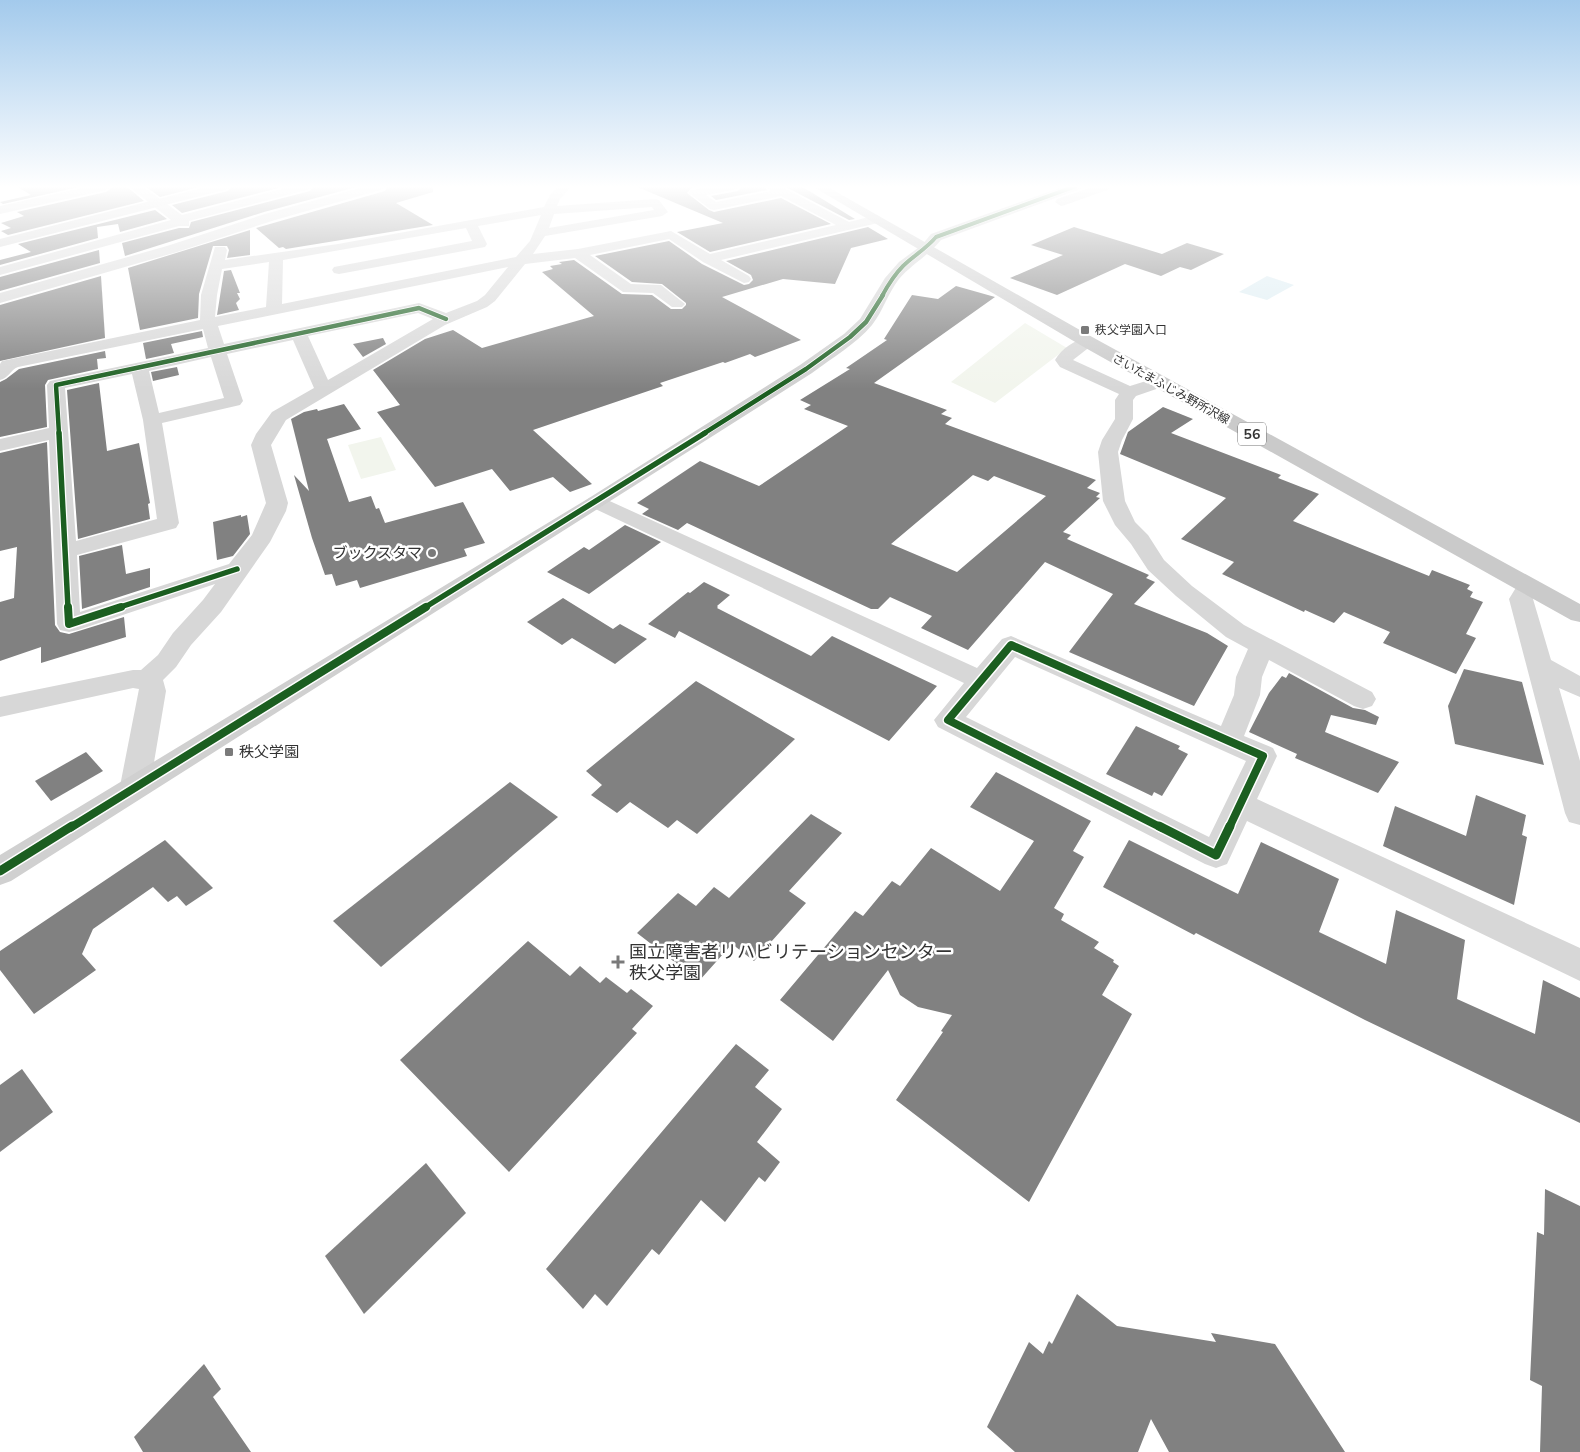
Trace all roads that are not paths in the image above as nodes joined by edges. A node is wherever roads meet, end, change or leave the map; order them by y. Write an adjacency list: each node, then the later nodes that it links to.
1 (62, 254): 22 (street)
2 (155, 254): 24 (street)
3 (174, 254): 20 (street)
4 (219, 254): 19 (street)
5 (298, 254): 15 (street)
6 (338, 254): 21 (street)
7 (427, 254): 21 (street)
8 (528, 254): 17 (street)
9 (566, 254): 17 (street)
10 (580, 254): 26 (street)
11 (699, 254): 18 (street)
12 (734, 254): 18 (street)
13 (919, 254): 41 (street)
14 (937, 254): 31 (main road, さいたまふじみ野所沢線 / 56)
15 (276, 257): 19 (street); 27 (street)
16 (202, 258): 19 (street)
17 (523, 260): 25 (street); 28 (street)
18 (708, 260): 23 (street)
19 (217, 261): 29 (street)
20 (178, 264)
21 (339, 270): 25 (street)
22 (0, 271)
23 (744, 279)
24 (1, 296)
25 (342, 296): 27 (street)
26 (676, 304)
27 (274, 310): 29 (street)
28 (446, 319): 30 (street); 36 (street)
29 (209, 323): 32 (street); 34 (street)
30 (298, 333): 32 (street); 36 (street)
31 (1088, 342): 35 (main road, さいたまふじみ野所沢線 / 56); 37 (street)
32 (218, 350): 33 (street); 38 (street)
33 (139, 367): 38 (street); 39 (street)
34 (0, 375)
35 (1159, 382): 37 (street); 44 (main road, さいたまふじみ野所沢線 / 56)
36 (324, 390): 43 (street)
37 (1129, 392): 46 (street)
38 (152, 420): 42 (street)
39 (59, 432): 40 (street); 42 (street)
40 (0, 446)
41 (596, 502): 49 (street); 54 (street)
42 (65, 551): 43 (street)
43 (237, 569): 48 (street)
44 (1528, 586): 45 (main road, さいたまふじみ野所沢線 / 56); 47 (street)
45 (1580, 614)
46 (1262, 646): 51 (street); 53 (street)
47 (1538, 664): 50 (street); 56 (street)
48 (147, 680): 52 (street); 54 (street)
49 (981, 680): 53 (street); 55 (street)
50 (1580, 688)
51 (1363, 699)
52 (0, 707)
53 (1228, 741): 55 (street)
54 (135, 786): 57 (street)
55 (1241, 805): 58 (street)
56 (1580, 813)
57 (0, 871)
58 (1580, 965)

